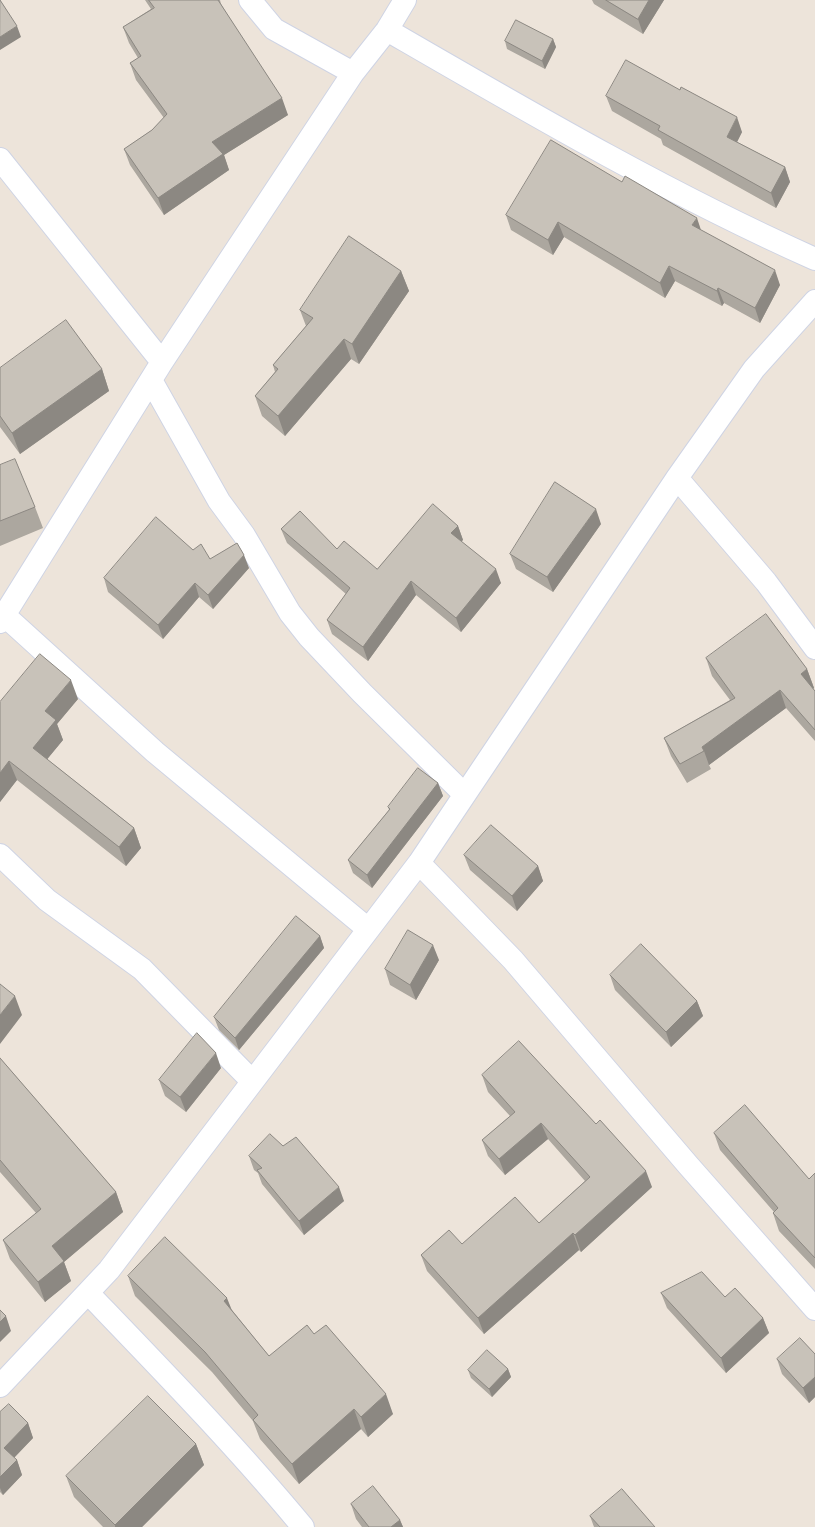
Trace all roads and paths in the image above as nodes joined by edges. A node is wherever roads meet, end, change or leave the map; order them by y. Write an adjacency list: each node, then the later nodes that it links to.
1 (250, 0): 4 (street)
2 (405, 0): 3 (street)
3 (387, 30): 4 (street); 6 (street)
4 (353, 73): 8 (street)
5 (0, 159): 8 (street)
6 (815, 259)
7 (815, 301): 10 (street)
8 (162, 362): 9 (street)
9 (152, 382): 11 (street); 13 (street)
10 (677, 478): 12 (street); 13 (street)
11 (2, 619): 16 (street)
12 (815, 648)
13 (464, 794): 15 (street)
14 (0, 855): 17 (street)
15 (418, 862): 16 (street); 19 (street)
16 (368, 929): 17 (street)
17 (252, 1081): 18 (street)
18 (88, 1293): 20 (street); 21 (street)
19 (815, 1309)
20 (0, 1386)
21 (303, 1527)

